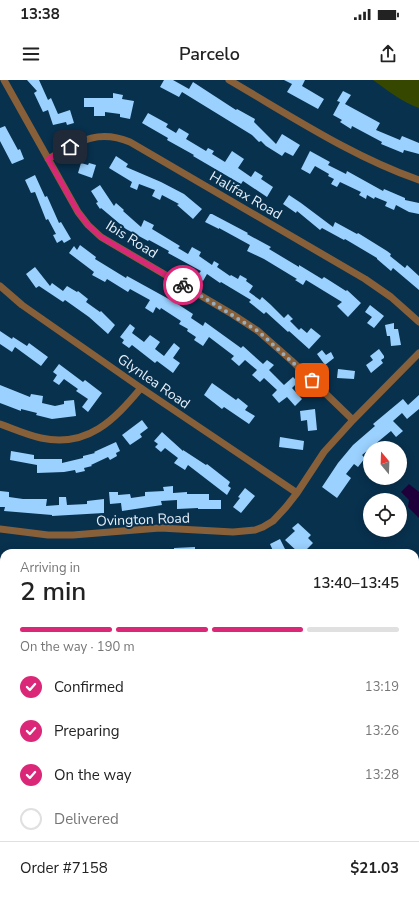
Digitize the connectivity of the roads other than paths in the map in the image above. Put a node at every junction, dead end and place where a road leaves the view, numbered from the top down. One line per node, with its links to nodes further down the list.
1 (4, 80): 3 (street, Ibis Road)
2 (229, 80): 4 (street)
3 (48, 159): 6 (street, Halifax Road); 9 (street, Ibis Road)
4 (419, 180)
5 (0, 286): 8 (street, Glynlea Road)
6 (419, 322)
7 (419, 353): 9 (street, Ovington Road)
8 (141, 388): 10 (street); 11 (street, Glynlea Road)
9 (353, 420): 11 (street, Ovington Road)
10 (0, 424)
11 (297, 493): 12 (street, Ovington Road)
12 (0, 529)

